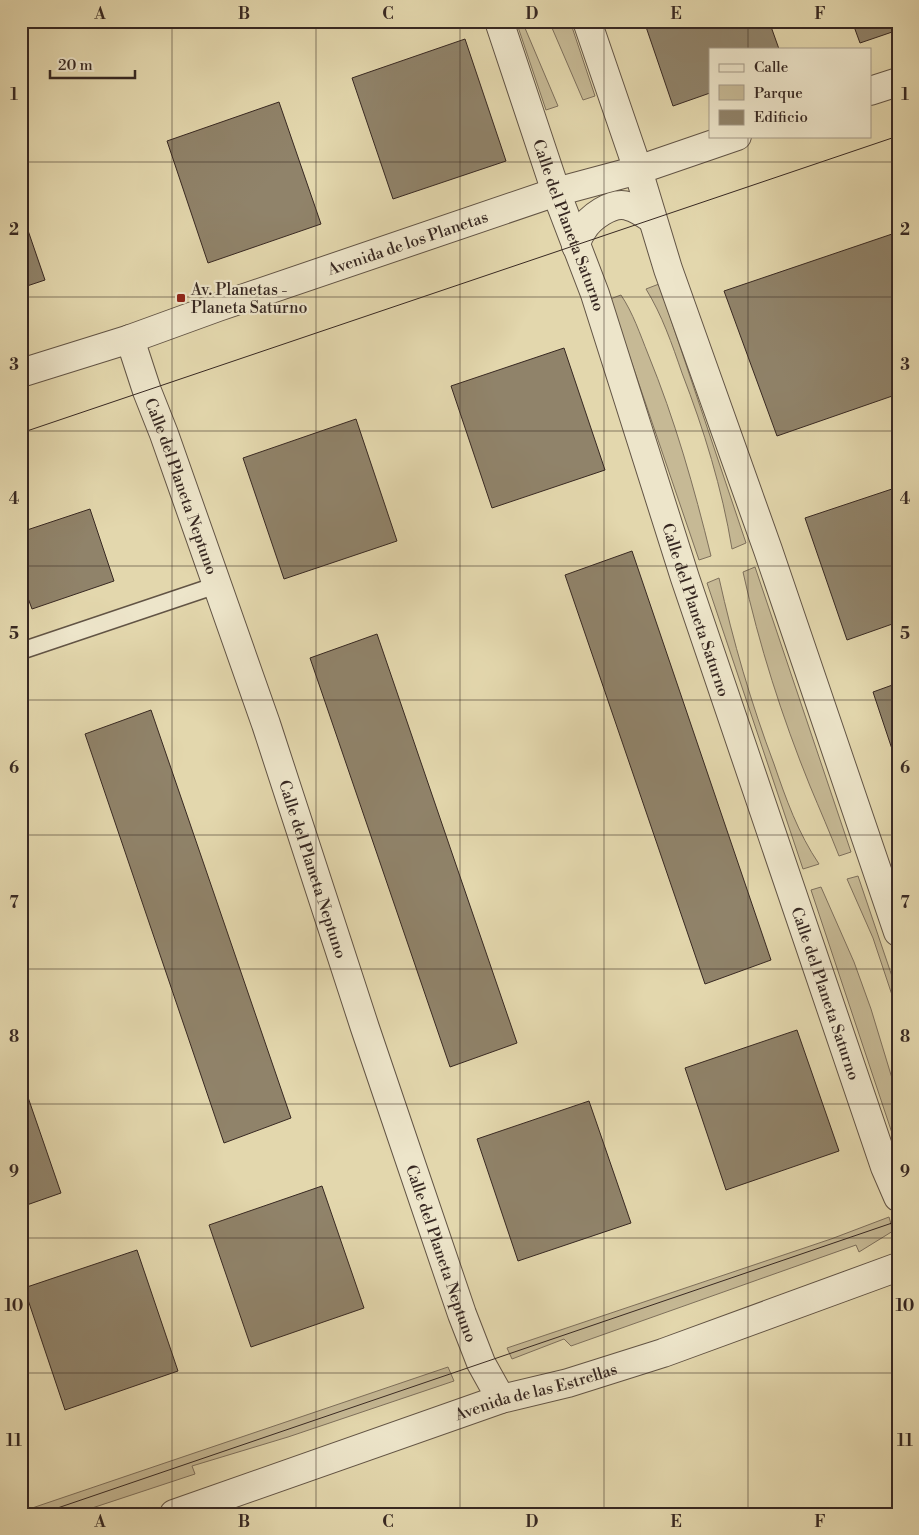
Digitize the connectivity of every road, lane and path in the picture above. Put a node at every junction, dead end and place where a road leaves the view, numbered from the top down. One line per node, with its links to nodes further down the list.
1 (499, 21): 7 (street, Calle del Planeta Saturno)
2 (587, 21): 6 (street)
3 (898, 82): 4 (street)
4 (872, 90)
5 (731, 138): 6 (street, Avenida de los Planetas)
6 (638, 170): 7 (street, Avenida de los Planetas); 8 (street)
7 (556, 192): 9 (street, Calle del Planeta Saturno); 10 (street, Avenida de los Planetas)
8 (652, 220): 9 (street); 14 (street)
9 (576, 246): 15 (street, Calle del Planeta Saturno)
10 (130, 339): 11 (street, Avenida de los Planetas); 12 (street, Calle del Planeta Neptuno)
11 (21, 373)
12 (217, 584): 13 (lane); 17 (street, Calle del Planeta Neptuno)
13 (21, 651)
14 (898, 932)
15 (898, 1196)
16 (898, 1267): 17 (street, Avenida de las Estrellas)
17 (500, 1399): 18 (street, Avenida de las Estrellas)
18 (174, 1514)

